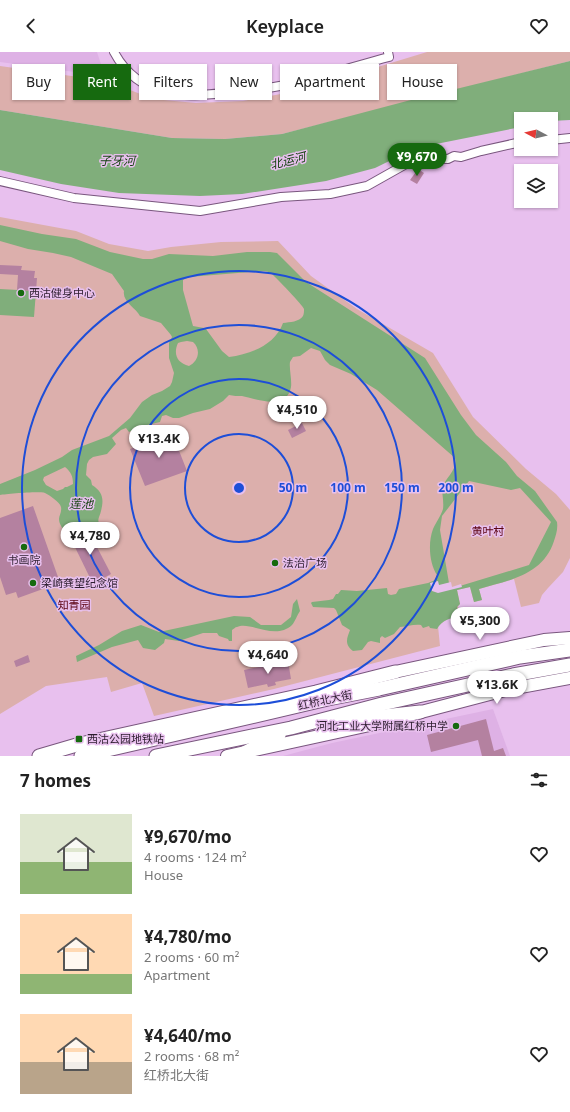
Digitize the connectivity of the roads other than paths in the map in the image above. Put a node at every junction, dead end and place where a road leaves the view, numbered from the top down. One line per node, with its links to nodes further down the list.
1 (114, 52): 2 (street)
2 (388, 52)
3 (570, 138): 4 (street)
4 (558, 139)
5 (514, 144): 6 (street)
6 (0, 181)
7 (570, 638): 10 (main road)
8 (570, 650): 12 (main road, 红桥北大街)
9 (570, 666): 14 (main road, 红桥北大街)
10 (395, 672): 12 (main road); 17 (main road)
11 (570, 678): 13 (main road)
12 (328, 699): 18 (main road, 红桥北大街)
13 (420, 712): 14 (main road); 16 (main road)
14 (318, 722): 15 (main road, 红桥北大街)
15 (291, 728): 16 (main road); 19 (main road, 红桥北大街)
16 (244, 753): 20 (main road)
17 (39, 756)
18 (81, 756)
19 (156, 756)
20 (227, 756)

